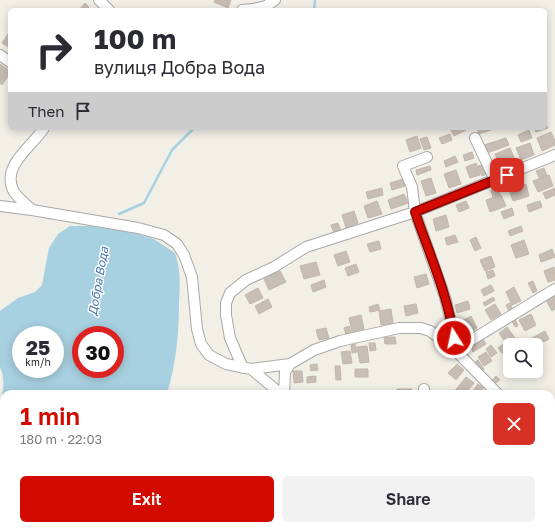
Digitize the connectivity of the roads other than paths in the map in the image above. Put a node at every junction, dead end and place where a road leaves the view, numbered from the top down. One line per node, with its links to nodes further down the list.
1 (99, 0): 3 (street)
2 (275, 0): 4 (street)
3 (107, 8)
4 (257, 8)
5 (0, 54): 6 (street)
6 (8, 60)
7 (42, 130): 13 (street)
8 (475, 138): 11 (street)
9 (555, 155): 11 (street)
10 (427, 157): 14 (street)
11 (495, 180): 14 (street)
12 (0, 206): 13 (street)
13 (32, 210): 18 (street)
14 (415, 212): 16 (street); 18 (street)
15 (555, 289): 16 (street)
16 (455, 350): 17 (street); 21 (street)
17 (290, 364): 18 (street); 20 (street)
18 (247, 369): 19 (street)
19 (277, 390)
20 (283, 390)
21 (494, 390)

